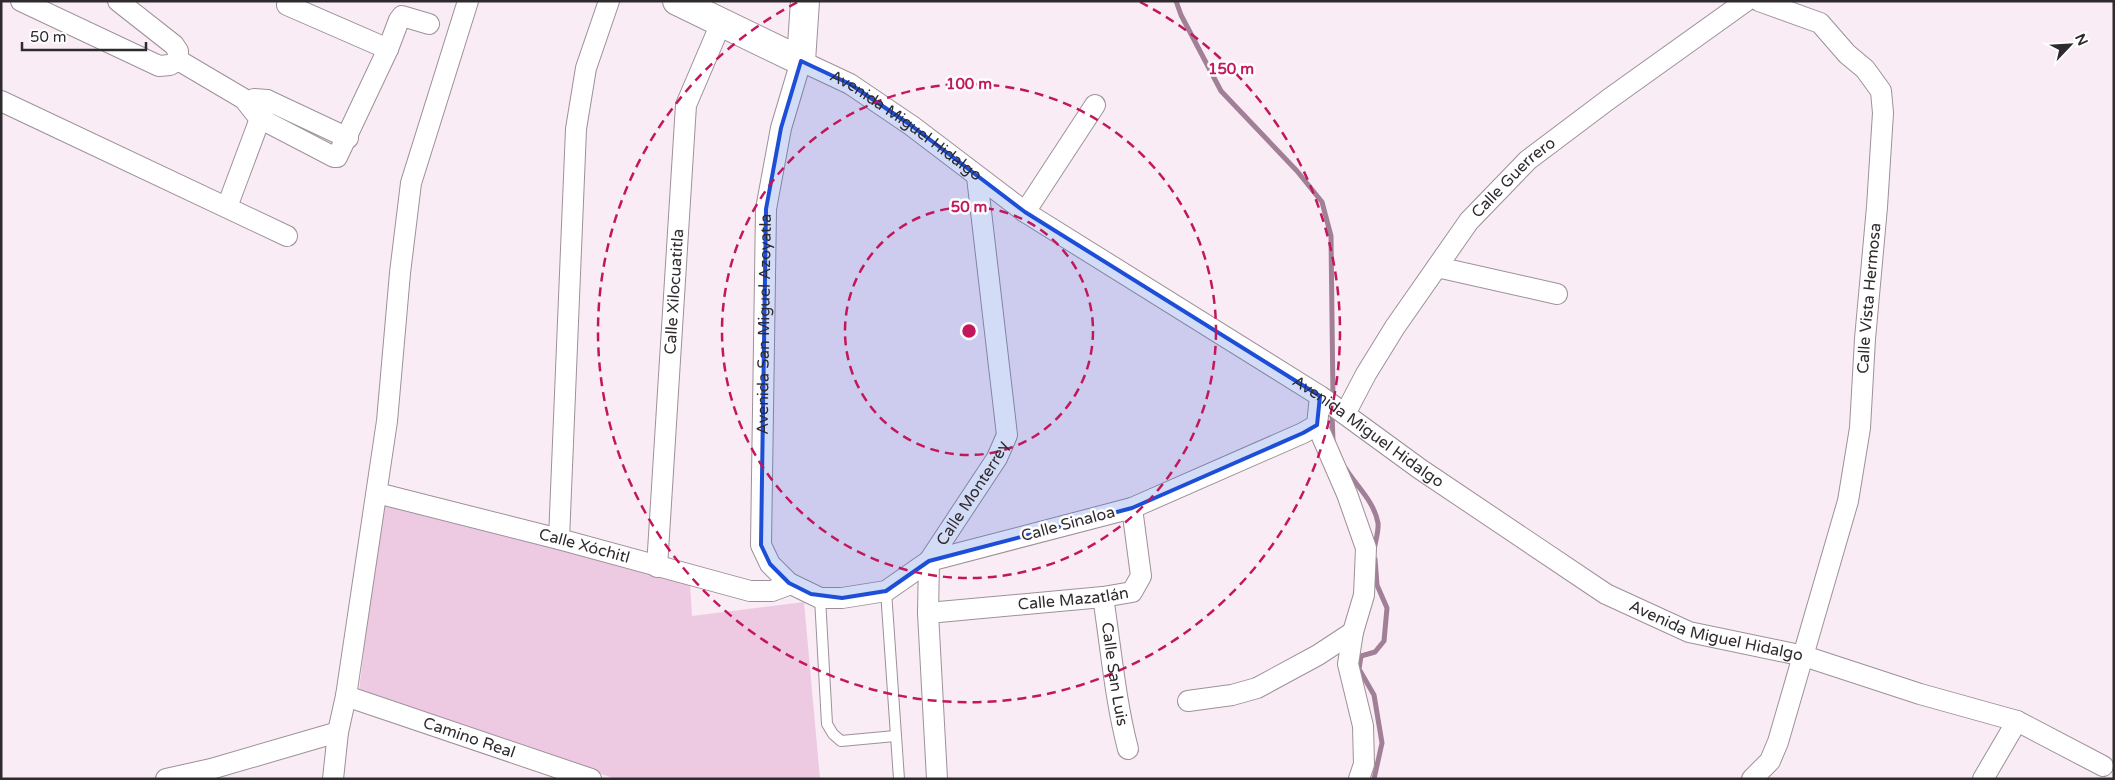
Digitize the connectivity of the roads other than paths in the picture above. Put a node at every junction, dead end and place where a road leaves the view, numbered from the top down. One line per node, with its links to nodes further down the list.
1 (22, 1): 13 (street)
2 (118, 1): 13 (street)
3 (468, 1): 30 (street)
4 (609, 1): 32 (street)
5 (677, 1): 10 (street, Avenida Miguel Hidalgo)
6 (805, 1): 14 (street)
7 (1746, 1): 25 (street, Calle Guerrero)
8 (1759, 1): 41 (street, Calle Vista Hermosa)
9 (287, 5): 12 (street)
10 (721, 23): 14 (street, Avenida Miguel Hidalgo); 34 (street, Calle Xilocuatitla)
11 (429, 24): 12 (street)
12 (388, 49): 20 (street)
13 (178, 60): 15 (street)
14 (801, 61): 21 (street, Avenida Miguel Hidalgo); 35 (street, Avenida San Miguel Azoyatla)
15 (244, 98): 16 (street); 19 (street)
16 (267, 100): 19 (street); 20 (street)
17 (1, 101): 22 (street)
18 (1095, 105): 23 (street)
19 (259, 118): 20 (street); 22 (street)
20 (348, 138)
21 (977, 177): 23 (street, Avenida Miguel Hidalgo); 33 (street, Calle Monterrey)
22 (227, 208): 24 (street)
23 (1026, 212): 27 (street, Avenida Miguel Hidalgo)
24 (286, 236)
25 (1437, 267): 26 (street); 28 (street, Calle Guerrero)
26 (1557, 294)
27 (1320, 396): 28 (street, Avenida Miguel Hidalgo); 29 (street)
28 (1345, 414): 41 (street, Avenida Miguel Hidalgo)
29 (1316, 425): 31 (street, Calle Sinaloa); 40 (street)
30 (377, 494): 32 (street, Calle Xóchitl); 42 (street)
31 (1132, 508): 33 (street, Calle Sinaloa); 37 (street, Calle Mazatlán)
32 (560, 540): 34 (street, Calle Xóchitl)
33 (929, 561): 36 (street, Calle Sinaloa); 39 (street, Calle Monterrey)
34 (657, 567): 35 (street, Calle Xóchitl)
35 (790, 583): 38 (street, Calle Sinaloa)
36 (886, 591): 38 (street, Calle Sinaloa); 46 (lane)
37 (1103, 597): 39 (street, Calle Mazatlán); 47 (street, Calle San Luis)
38 (820, 598): 46 (lane)
39 (928, 613): 53 (street, Calle Monterrey)
40 (1353, 632): 43 (street); 54 (street)
41 (1804, 656): 44 (street, Avenida Miguel Hidalgo); 55 (street, Calle Vista Hermosa)
42 (346, 696): 45 (street); 51 (street, Camino Real)
43 (1188, 701)
44 (2017, 721): 48 (street, Avenida Miguel Hidalgo); 56 (street)
45 (338, 732): 49 (street); 50 (street)
46 (895, 736): 52 (lane)
47 (1128, 749)
48 (2104, 766)
49 (166, 779)
50 (333, 779)
51 (592, 779)
52 (899, 779)
53 (937, 779)
54 (1359, 779)
55 (1752, 779)
56 (1983, 779)

